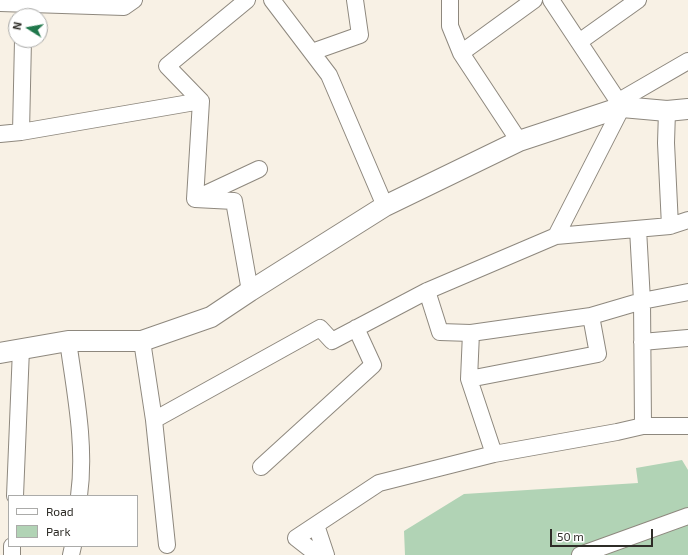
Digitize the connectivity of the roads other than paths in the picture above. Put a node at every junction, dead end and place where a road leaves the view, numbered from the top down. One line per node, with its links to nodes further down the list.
1 (134, 0): 10 (street)
2 (247, 0): 16 (street)
3 (272, 0): 13 (street)
4 (355, 0): 13 (street)
5 (450, 0): 14 (street)
6 (534, 0): 14 (street)
7 (551, 0): 11 (street)
8 (638, 0): 11 (street)
9 (0, 4): 10 (street)
10 (23, 6)
11 (579, 42): 17 (street)
12 (23, 48): 20 (street)
13 (312, 52): 25 (street)
14 (461, 53): 22 (street)
15 (688, 61): 17 (street)
16 (201, 101): 20 (street); 24 (street)
17 (620, 104): 19 (street); 22 (street); 29 (street)
18 (688, 109): 19 (street)
19 (667, 111): 27 (street)
20 (21, 132): 21 (street)
21 (0, 134)
22 (519, 140): 25 (street)
23 (259, 169): 24 (street)
24 (195, 199): 30 (street)
25 (385, 206): 30 (street)
26 (688, 220): 27 (street)
27 (670, 226): 28 (street)
28 (638, 229): 29 (street); 33 (street)
29 (556, 236): 31 (street)
30 (250, 291): 39 (street)
31 (427, 291): 35 (street); 36 (street)
32 (688, 292): 33 (street)
33 (642, 301): 34 (street); 40 (street)
34 (591, 316): 36 (street); 43 (street)
35 (356, 328): 44 (street); 48 (street)
36 (471, 333): 43 (street)
37 (688, 338): 40 (street)
38 (68, 341): 39 (street); 41 (street); 50 (street)
39 (142, 341): 44 (street)
40 (642, 342): 45 (street)
41 (21, 349): 42 (street); 49 (street)
42 (0, 352)
43 (469, 379): 47 (street)
44 (154, 420): 53 (street)
45 (643, 426): 46 (street); 47 (street)
46 (688, 426)
47 (494, 454): 52 (street)
48 (261, 467)
49 (15, 495)
50 (79, 495)
51 (688, 516): 56 (street)
52 (316, 525): 54 (street); 55 (street)
53 (167, 545)
54 (318, 555)
55 (326, 555)
56 (580, 555)

